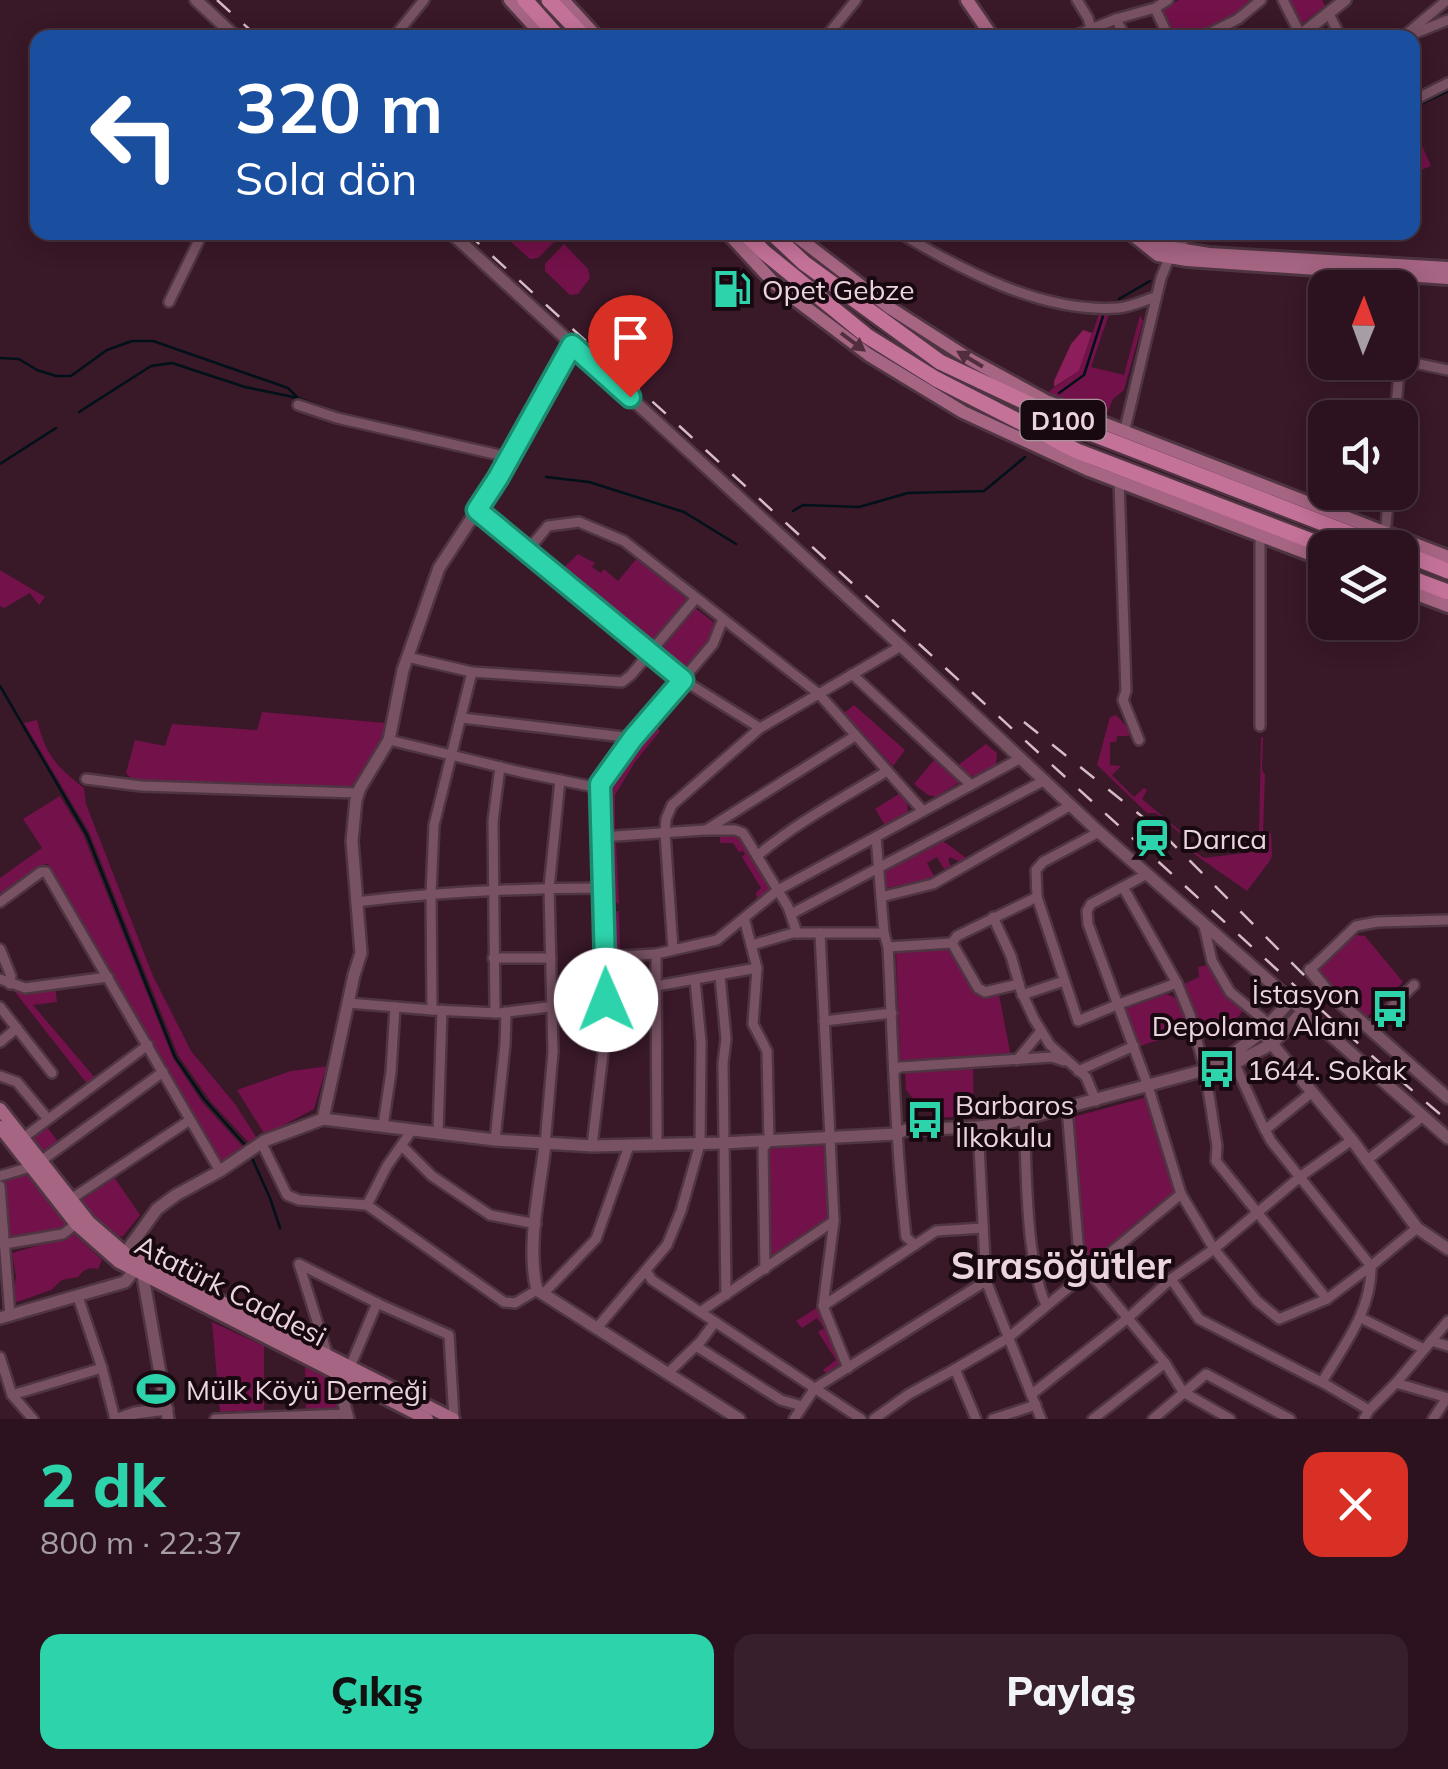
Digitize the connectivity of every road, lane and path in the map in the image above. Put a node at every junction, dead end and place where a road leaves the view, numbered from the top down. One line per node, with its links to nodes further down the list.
1 (196, 0): 22 (street)
2 (424, 0): 23 (street)
3 (510, 0): 24 (main road)
4 (524, 0): 25 (highway)
5 (550, 0): 26 (highway)
6 (563, 0): 27 (main road)
7 (856, 0): 28 (street)
8 (967, 0): 29 (main road)
9 (977, 0): 30 (main road)
10 (1077, 0): 31 (street)
11 (1125, 0): 18 (street)
12 (1168, 0): 17 (street)
13 (1261, 0): 35 (street)
14 (1282, 0): 36 (street)
15 (1344, 0): 19 (street)
16 (1448, 0): 39 (street)
17 (1155, 8): 18 (street); 34 (street)
18 (1132, 14): 20 (street)
19 (1329, 14): 37 (street); 38 (street)
20 (1116, 19): 32 (street); 33 (street)
21 (1448, 20): 40 (street)
22 (229, 30)
23 (400, 30)
24 (538, 30)
25 (552, 30)
26 (578, 30)
27 (591, 30)
28 (831, 30)
29 (988, 30)
30 (997, 30)
31 (1091, 30)
32 (1097, 30)
33 (1122, 30)
34 (1165, 30)
35 (1224, 30)
36 (1297, 30)
37 (1308, 30)
38 (1337, 30)
39 (1412, 30)
40 (1420, 31)
41 (1448, 82): 42 (street)
42 (1420, 97)
43 (199, 240): 59 (street)
44 (459, 240): 60 (street)
45 (734, 240): 66 (main road, one-way to 66)
46 (752, 240): 71 (highway, D100)
47 (780, 240): 68 (highway, D100)
48 (801, 240): 64 (main road, one-way to 48)
49 (913, 240): 58 (street)
50 (1139, 240): 53 (main road)
51 (1153, 240): 53 (main road)
52 (1186, 240): 53 (street)
53 (1172, 253): 54 (main road); 55 (main road); 58 (street)
54 (1448, 268)
55 (1316, 270)
56 (1418, 276): 57 (main road)
57 (1448, 278)
58 (1155, 296): 64 (street)
59 (169, 302)
60 (572, 345): 65 (street); 84 (street)
61 (1418, 364): 62 (street)
62 (1448, 370)
63 (298, 404): 65 (street)
64 (1124, 433): 69 (main road)
65 (508, 458): 67 (street)
66 (1119, 481): 70 (main road); 97 (street)
67 (477, 510): 73 (street); 86 (street)
68 (1357, 530)
69 (1361, 530)
70 (1260, 534): 74 (main road); 92 (street)
71 (1308, 540)
72 (1418, 549): 75 (main road)
73 (528, 550): 81 (street); 85 (street)
74 (1308, 553)
75 (1448, 557)
76 (1418, 559): 77 (highway)
77 (1448, 571)
78 (1418, 581): 79 (highway)
79 (1448, 592)
80 (1418, 595): 82 (main road)
81 (696, 598): 83 (street); 85 (street)
82 (1448, 606)
83 (723, 619): 89 (street); 90 (street)
84 (901, 646): 88 (street); 99 (street)
85 (650, 652): 87 (street); 89 (street)
86 (407, 657): 87 (street); 96 (street)
87 (472, 672): 91 (street)
88 (852, 674): 90 (street); 106 (street)
89 (683, 680): 93 (street); 95 (street)
90 (818, 694): 93 (street); 94 (street)
91 (462, 718): 95 (street); 98 (street)
92 (1260, 726)
93 (760, 728): 112 (street)
94 (856, 736): 101 (street); 110 (street)
95 (633, 738): 105 (street)
96 (389, 740): 98 (street); 107 (street)
97 (1139, 740)
98 (453, 756): 100 (street); 123 (street)
99 (1021, 758): 104 (street); 106 (street)
100 (500, 768): 103 (street); 121 (street)
101 (888, 772): 109 (street); 115 (street)
102 (86, 779): 107 (street)
103 (560, 780): 105 (street); 119 (street)
104 (1045, 780): 108 (street); 116 (street)
105 (600, 784): 113 (street)
106 (972, 785): 109 (street)
107 (358, 793): 127 (street)
108 (1072, 806): 111 (street); 124 (street)
109 (923, 811): 114 (street)
110 (705, 830): 112 (street); 115 (street)
111 (1100, 832): 117 (street); 125 (street)
112 (666, 833): 113 (street); 140 (street)
113 (601, 836): 120 (street)
114 (876, 837): 116 (street); 122 (street)
115 (757, 856): 122 (street)
116 (878, 867): 124 (street); 128 (street)
117 (1147, 874): 118 (street); 132 (street)
118 (1123, 887): 152 (street); 161 (street)
119 (549, 888): 120 (street); 121 (street); 144 (street)
120 (602, 888): 142 (street)
121 (492, 889): 123 (street); 143 (street)
122 (778, 890): 128 (street); 130 (street)
123 (431, 893): 127 (street); 165 (street)
124 (881, 897): 135 (street)
125 (1037, 897): 129 (street); 150 (street)
126 (0, 902): 148 (street)
127 (356, 902): 160 (street)
128 (791, 914): 133 (street)
129 (993, 917): 136 (street); 155 (street)
130 (744, 918): 137 (street); 140 (street)
131 (1448, 920): 146 (street)
132 (1204, 926): 159 (street); 171 (street)
133 (797, 932): 134 (street); 137 (street)
134 (820, 932): 135 (street); 169 (street)
135 (884, 932): 138 (street)
136 (952, 943): 138 (street); 155 (street)
137 (752, 944): 145 (street)
138 (888, 947): 168 (street)
139 (0, 949): 151 (street)
140 (673, 950): 141 (street)
141 (656, 954): 142 (street); 154 (street)
142 (605, 957): 157 (street)
143 (493, 958): 144 (street); 166 (street)
144 (551, 958): 164 (street)
145 (757, 968): 147 (street); 209 (street)
146 (1310, 970): 172 (street)
147 (720, 976): 149 (street); 212 (street)
148 (108, 977): 151 (street); 176 (street)
149 (696, 980): 154 (street); 211 (street)
150 (1064, 981): 155 (street); 161 (street)
151 (5, 982): 156 (street)
152 (1176, 984): 161 (street); 181 (street)
153 (1414, 985): 172 (street)
154 (656, 986): 158 (street)
155 (1021, 989): 173 (street)
156 (0, 991)
157 (606, 998): 158 (street); 164 (street); 215 (street)
158 (656, 999): 217 (street)
159 (1290, 1001): 167 (street); 171 (street)
160 (348, 1003): 163 (street); 195 (street)
161 (1118, 1004): 177 (street)
162 (0, 1007): 170 (street)
163 (395, 1007): 165 (street); 198 (street)
164 (552, 1008): 166 (street); 213 (street)
165 (437, 1010): 166 (street); 202 (street)
166 (500, 1012): 207 (street)
167 (1302, 1012): 175 (street); 193 (street)
168 (892, 1013): 169 (street); 182 (street)
169 (824, 1021): 206 (street)
170 (17, 1028): 174 (street); 185 (street)
171 (1266, 1028): 175 (street); 178 (street)
172 (1370, 1028): 189 (street)
173 (1041, 1031): 179 (street); 180 (street)
174 (0, 1042)
175 (1272, 1044): 178 (street); 188 (street)
176 (148, 1045): 184 (street); 194 (street)
177 (1134, 1046): 183 (street); 187 (street)
178 (1233, 1059): 181 (street); 201 (street)
179 (1017, 1060): 180 (street); 182 (street)
180 (1069, 1063): 183 (street)
181 (1206, 1070): 187 (street); 227 (street)
182 (894, 1071): 203 (street)
183 (1078, 1071): 190 (street)
184 (163, 1072): 197 (street); 219 (street)
185 (52, 1073)
186 (0, 1076): 194 (street)
187 (1148, 1086): 190 (street); 224 (street)
188 (1312, 1093): 201 (street); 208 (street)
189 (1448, 1098)
190 (1096, 1101): 191 (street)
191 (1067, 1108): 196 (street); 240 (street)
192 (0, 1110): 204 (main road, Atatürk Caddesi)
193 (1422, 1117): 205 (street); 218 (street)
194 (48, 1119): 204 (street)
195 (323, 1119): 198 (street); 210 (street)
196 (1024, 1119): 199 (street); 250 (street)
197 (190, 1120): 220 (street); 225 (street)
198 (382, 1126): 200 (street)
199 (978, 1127): 203 (street); 231 (street)
200 (412, 1130): 202 (street); 214 (street)
201 (1265, 1130): 222 (street)
202 (438, 1132): 207 (street)
203 (896, 1134): 206 (street); 234 (street)
204 (8, 1136): 219 (main road, Atatürk Caddesi)
205 (1448, 1138)
206 (829, 1139): 209 (street); 228 (street)
207 (496, 1140): 213 (street)
208 (1352, 1140): 218 (street); 222 (street)
209 (769, 1141): 212 (street); 239 (street)
210 (264, 1142): 220 (street); 226 (street)
211 (700, 1144): 212 (street); 217 (street); 241 (street)
212 (724, 1144): 246 (street)
213 (545, 1145): 215 (street); 230 (street)
214 (402, 1146): 226 (street); 230 (street)
215 (592, 1146): 216 (street)
216 (629, 1146): 217 (street); 245 (street)
217 (657, 1146)
218 (1366, 1161): 232 (street)
219 (36, 1164): 221 (street); 225 (main road); 229 (main road, Atatürk Caddesi)
220 (220, 1170): 237 (street)
221 (0, 1176)
222 (1300, 1176): 227 (street); 238 (street)
223 (0, 1186): 233 (street)
224 (1181, 1194): 235 (street); 240 (street)
225 (71, 1198): 237 (main road)
226 (367, 1205): 245 (street)
227 (1256, 1212): 235 (street); 248 (street)
228 (834, 1221): 239 (street); 251 (street)
229 (76, 1224): 233 (street); 237 (main road, Atatürk Caddesi)
230 (536, 1224): 245 (street)
231 (983, 1228): 234 (street); 244 (street)
232 (1417, 1228): 236 (street); 238 (street)
233 (4, 1244): 253 (street)
234 (915, 1245): 251 (street)
235 (1214, 1249): 243 (street); 248 (street)
236 (1448, 1249)
237 (122, 1258): 242 (main road, Atatürk Caddesi); 263 (main road)
238 (1371, 1266): 248 (street); 255 (street)
239 (764, 1269): 246 (street)
240 (1088, 1270): 250 (street); 254 (street)
241 (646, 1272): 252 (street); 258 (street)
242 (139, 1273): 247 (street); 271 (main road, Atatürk Caddesi); 283 (street)
243 (1171, 1278): 254 (street); 273 (street)
244 (986, 1281): 259 (street); 268 (street)
245 (540, 1292): 258 (street)
246 (726, 1295): 252 (street)
247 (78, 1297): 253 (street); 267 (street)
248 (1327, 1299)
249 (377, 1304): 263 (street); 266 (street); 290 (street)
250 (1046, 1305): 259 (street)
251 (823, 1306): 268 (street)
252 (700, 1312): 257 (street)
253 (5, 1317)
254 (1128, 1318): 265 (street); 278 (street)
255 (1361, 1318): 260 (street); 273 (street)
256 (1448, 1321): 260 (street)
257 (715, 1322): 261 (street); 275 (street)
258 (596, 1329): 270 (street)
259 (1008, 1338): 269 (street); 278 (street)
260 (1427, 1345): 262 (street); 274 (street)
261 (696, 1346): 270 (street); 282 (street)
262 (1448, 1346)
263 (328, 1356): 266 (main road)
264 (0, 1357): 272 (street)
265 (1165, 1363): 277 (street); 298 (street)
266 (350, 1367): 290 (main road)
267 (102, 1368): 279 (street); 287 (street)
268 (848, 1368): 275 (street)
269 (956, 1369): 294 (street); 295 (street)
270 (668, 1372): 291 (street)
271 (336, 1373): 285 (street); 289 (main road, Atatürk Caddesi)
272 (8, 1382): 276 (street); 279 (street)
273 (1322, 1382): 284 (street)
274 (1396, 1382): 280 (street); 284 (street)
275 (815, 1388): 282 (street); 293 (street)
276 (0, 1392)
277 (1184, 1392): 299 (street); 300 (street); 301 (street)
278 (1032, 1394): 281 (street)
279 (12, 1395): 286 (street)
280 (1448, 1398): 302 (street)
281 (1036, 1405): 296 (street); 297 (street)
282 (802, 1406): 292 (street)
283 (167, 1414): 287 (street)
284 (1366, 1415)
285 (347, 1417): 288 (street)
286 (34, 1419)
287 (117, 1419)
288 (215, 1419)
289 (427, 1419)
290 (453, 1419)
291 (740, 1419)
292 (794, 1419)
293 (861, 1419)
294 (874, 1419)
295 (976, 1419)
296 (992, 1419)
297 (1041, 1419)
298 (1093, 1419)
299 (1154, 1419)
300 (1230, 1419)
301 (1290, 1419)
302 (1433, 1419)

